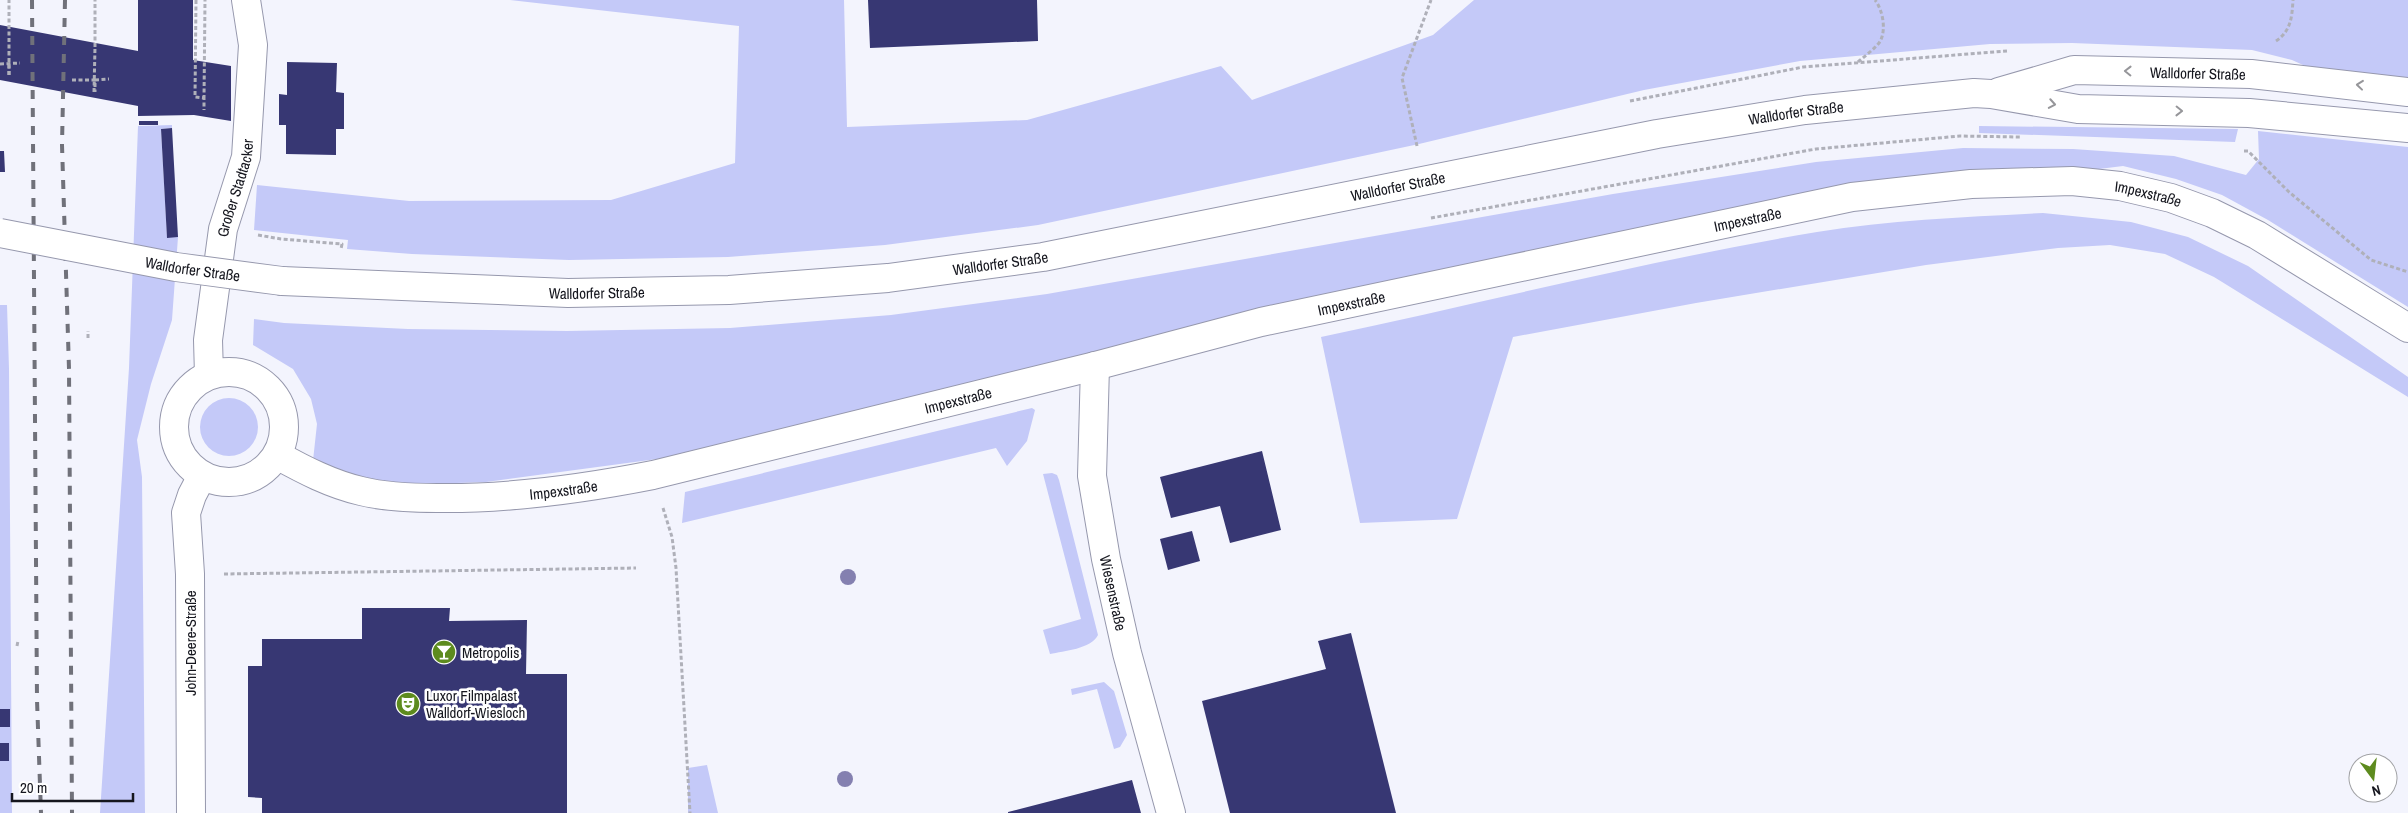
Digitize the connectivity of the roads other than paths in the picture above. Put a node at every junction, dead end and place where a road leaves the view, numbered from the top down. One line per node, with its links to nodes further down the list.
1 (246, 0): 8 (street, Großer Stadtacker)
2 (2408, 92): 3 (street, Walldorfer Straße, one-way to 3)
3 (1991, 94): 4 (street, Walldorfer Straße, one-way to 4); 5 (street, Walldorfer Straße, bridge)
4 (2408, 128)
5 (0, 233)
6 (2408, 328): 7 (street, Impexstraße)
7 (1094, 366): 9 (street, Impexstraße); 12 (street, Wiesenstraße)
8 (209, 375): 9 (street); 10 (street)
9 (277, 455): 10 (street)
10 (202, 476): 11 (street, John-Deere-Straße)
11 (191, 813)
12 (1171, 813)

